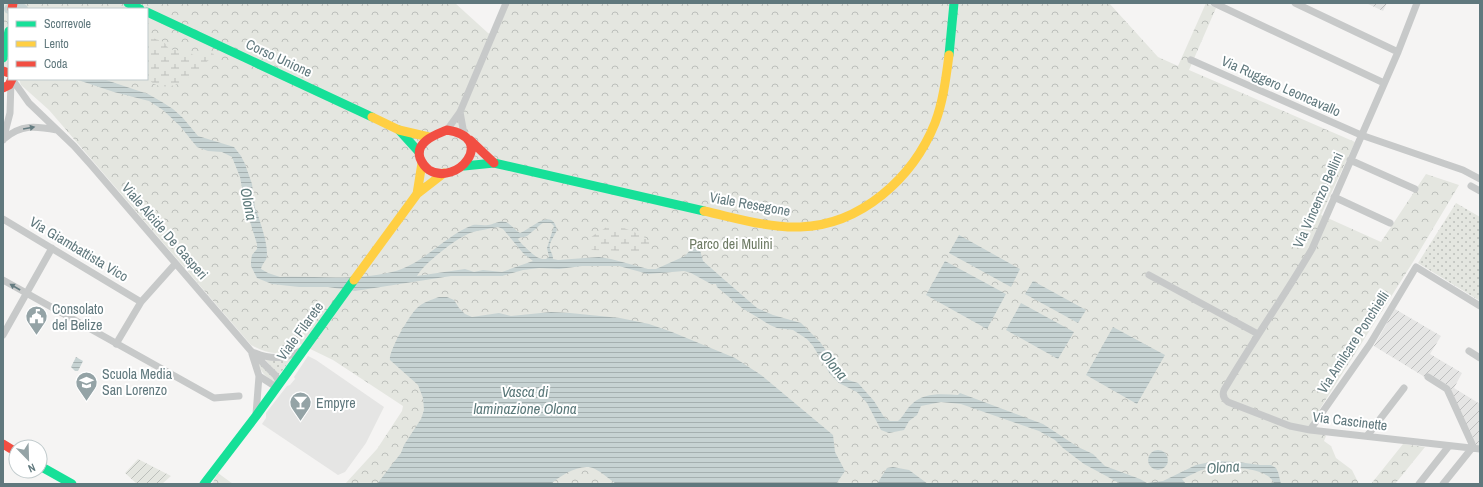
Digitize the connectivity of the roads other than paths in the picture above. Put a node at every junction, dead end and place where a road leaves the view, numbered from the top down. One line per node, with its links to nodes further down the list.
1 (128, 3): 7 (street)
2 (506, 3): 20 (street)
3 (954, 3): 31 (street, Viale Resegone)
4 (1214, 3): 16 (street)
5 (1295, 3): 10 (street)
6 (1417, 3): 10 (street, Via Vincenzo Bellini)
7 (138, 8)
8 (148, 12): 22 (street, Corso Unione)
9 (8, 36): 11 (street)
10 (1398, 52): 16 (street, Via Vincenzo Bellini)
11 (3, 58)
12 (1191, 60): 24 (street, Via Ruggero Leoncavallo)
13 (10, 80): 17 (street)
14 (11, 80): 18 (street)
15 (12, 80): 19 (street)
16 (1384, 83): 24 (street, Via Vincenzo Bellini)
17 (3, 88): 18 (street)
18 (11, 93): 19 (street); 27 (street)
19 (29, 103): 21 (street, Viale Alcide De Gasperi)
20 (460, 112): 23 (street); 25 (street)
21 (57, 130): 27 (street, one-way to 21); 43 (street, Viale Alcide De Gasperi)
22 (399, 130): 26 (street, Corso Unione); 28 (street, Corso Unione)
23 (447, 130): 25 (street); 26 (street)
24 (1361, 135): 29 (street, Via Vincenzo Bellini); 34 (street, Via Ruggero Leoncavallo)
25 (467, 137): 31 (street); 32 (street)
26 (430, 138): 28 (street)
27 (3, 140)
28 (419, 152): 30 (street)
29 (1350, 160): 36 (street); 39 (street, Via Vincenzo Bellini)
30 (422, 163): 33 (street); 38 (street, Viale Filarete)
31 (494, 163): 32 (street, Viale Resegone)
32 (464, 166): 33 (street)
33 (444, 173): 38 (street, Viale Filarete)
34 (1480, 179)
35 (1471, 186): 37 (street)
36 (1415, 189)
37 (1480, 191)
38 (417, 194): 52 (street, Viale Filarete)
39 (1334, 197): 41 (street); 49 (street, Via Vincenzo Bellini)
40 (3, 219): 42 (street, Via Giambattista Vico)
41 (1390, 222)
42 (52, 248): 46 (street); 47 (street, Via Giambattista Vico)
43 (175, 264): 47 (street); 54 (street, Viale Alcide De Gasperi)
44 (1149, 275): 49 (street)
45 (3, 280): 46 (street, one-way to 45)
46 (26, 293): 50 (street); 51 (street)
47 (141, 302): 51 (street)
48 (1480, 306): 63 (street, Via Amilcare Ponchielli)
49 (1258, 334): 61 (street, Via Vincenzo Bellini)
50 (3, 335)
51 (116, 344): 60 (street)
52 (305, 348): 54 (street); 58 (street, Viale Filarete)
53 (1469, 351): 55 (street)
54 (251, 352): 56 (street, Viale Alcide De Gasperi); 58 (street, Viale Alcide De Gasperi)
55 (1480, 358)
56 (259, 376): 58 (street); 62 (street, Viale Alcide De Gasperi)
57 (1428, 377): 66 (street)
58 (279, 385): 62 (street, Viale Filarete)
59 (1404, 388): 64 (street)
60 (239, 396)
61 (1224, 397): 63 (street, Via Cascinette)
62 (256, 416): 70 (street, Viale Filarete)
63 (1310, 430): 64 (street, Via Cascinette)
64 (1368, 436): 65 (street, Via Cascinette)
65 (1449, 446): 66 (street, Via Cascinette); 71 (street)
66 (1472, 448): 67 (street, Via Cascinette); 72 (street)
67 (1480, 449)
68 (48, 470): 69 (street)
69 (72, 484)
70 (204, 484)
71 (1419, 484)
72 (1443, 484)

